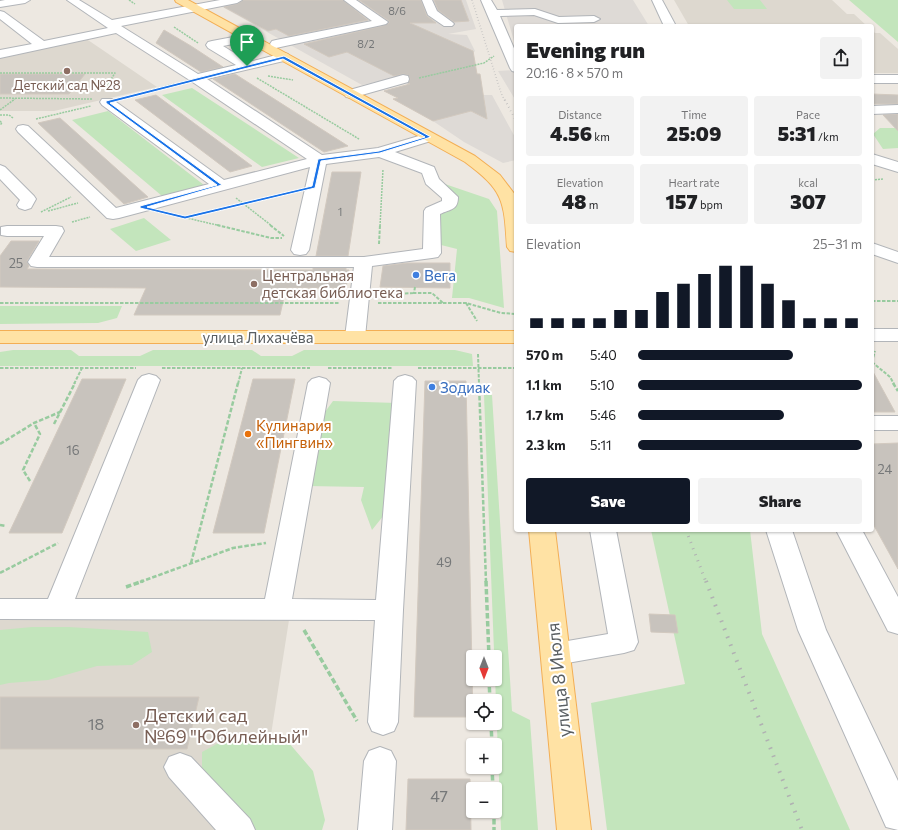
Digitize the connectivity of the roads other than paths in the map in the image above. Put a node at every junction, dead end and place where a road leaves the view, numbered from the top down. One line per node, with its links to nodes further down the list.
1 (25, 0): 9 (street)
2 (72, 0): 16 (street)
3 (180, 0): 10 (main road)
4 (237, 0): 10 (street)
5 (350, 0): 18 (street)
6 (427, 0): 14 (street)
7 (486, 0): 11 (street)
8 (657, 0): 15 (street)
9 (0, 4)
10 (195, 8): 16 (street); 17 (main road)
11 (492, 12): 13 (street); 22 (street)
12 (0, 14): 19 (street)
13 (594, 20)
14 (448, 24)
15 (669, 24)
16 (115, 27): 19 (street); 24 (street)
17 (249, 38): 21 (main road); 23 (street)
18 (276, 44)
19 (42, 45): 20 (street)
20 (0, 54)
21 (284, 57): 23 (street); 28 (main road)
22 (514, 63)
23 (247, 66): 24 (street)
24 (196, 78): 35 (street)
25 (403, 79): 28 (street)
26 (874, 79): 27 (street)
27 (898, 79)
28 (351, 94): 33 (main road)
29 (102, 98): 39 (street)
30 (898, 109): 31 (street)
31 (874, 110)
32 (21, 126): 39 (street)
33 (429, 137): 34 (street); 41 (main road)
34 (380, 152): 35 (street); 46 (street)
35 (319, 160): 39 (street); 44 (street)
36 (874, 160): 37 (street)
37 (898, 167)
38 (0, 170): 40 (street)
39 (220, 185)
40 (30, 210)
41 (514, 222)
42 (6, 231): 46 (street)
43 (874, 249): 45 (street)
44 (300, 250)
45 (898, 258)
46 (364, 262): 50 (street)
47 (874, 335): 48 (street)
48 (898, 335)
49 (0, 337): 50 (main road, улица Лихачёва)
50 (355, 337): 51 (main road, улица Лихачёва)
51 (514, 337)
52 (150, 372): 62 (street)
53 (405, 372): 64 (street)
54 (318, 373): 63 (street)
55 (874, 423): 56 (street)
56 (898, 423)
57 (542, 532): 66 (main road, улица 8 Июля)
58 (603, 532): 66 (street)
59 (780, 532): 70 (street)
60 (850, 532): 65 (street)
61 (0, 610): 62 (street)
62 (57, 610): 63 (street)
63 (285, 610): 64 (street)
64 (389, 610): 67 (street)
65 (898, 623)
66 (556, 654): 73 (main road, улица 8 Июля)
67 (372, 724)
68 (380, 761): 72 (street)
69 (180, 767): 71 (street)
70 (898, 816)
71 (238, 830)
72 (376, 830)
73 (574, 830)

